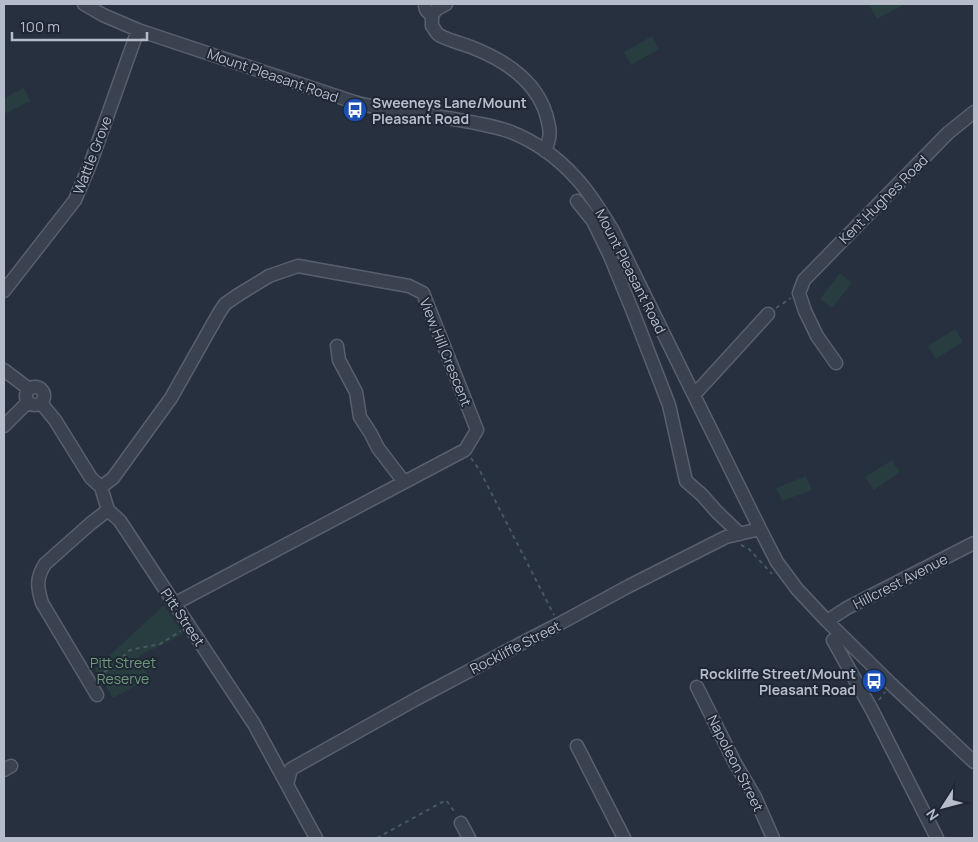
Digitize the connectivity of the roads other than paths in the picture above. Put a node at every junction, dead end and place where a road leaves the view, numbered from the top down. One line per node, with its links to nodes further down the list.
1 (84, 4): 4 (street, Mount Pleasant Road)
2 (446, 4): 3 (street)
3 (429, 9): 6 (street)
4 (138, 30): 6 (street, Mount Pleasant Road); 8 (street, Wattle Grove)
5 (974, 112): 11 (street, Kent Hughes Road)
6 (546, 151): 13 (street, Mount Pleasant Road)
7 (577, 201): 20 (street)
8 (4, 291)
9 (768, 314): 13 (street)
10 (337, 346): 16 (street)
11 (836, 363)
12 (4, 370): 14 (street)
13 (694, 395): 19 (street, Mount Pleasant Road)
14 (34, 402): 15 (street); 17 (street, Pitt Street)
15 (4, 426)
16 (404, 482): 17 (street, View Hill Crescent); 22 (street)
17 (101, 487): 18 (street, Pitt Street)
18 (108, 510): 22 (street, Pitt Street); 26 (street)
19 (760, 529): 20 (street, Rockliffe Street); 23 (street, Mount Pleasant Road)
20 (740, 534): 29 (street, Rockliffe Street)
21 (974, 543): 23 (street, Hillcrest Avenue)
22 (174, 604): 29 (street, Pitt Street)
23 (827, 621): 28 (street, Mount Pleasant Road)
24 (833, 640): 35 (street)
25 (697, 688): 34 (street, Napoleon Street)
26 (97, 695)
27 (577, 746): 33 (street)
28 (974, 762)
29 (287, 785): 31 (street, Pitt Street)
30 (461, 822): 32 (street)
31 (316, 838)
32 (469, 838)
33 (624, 838)
34 (773, 838)
35 (937, 838)

